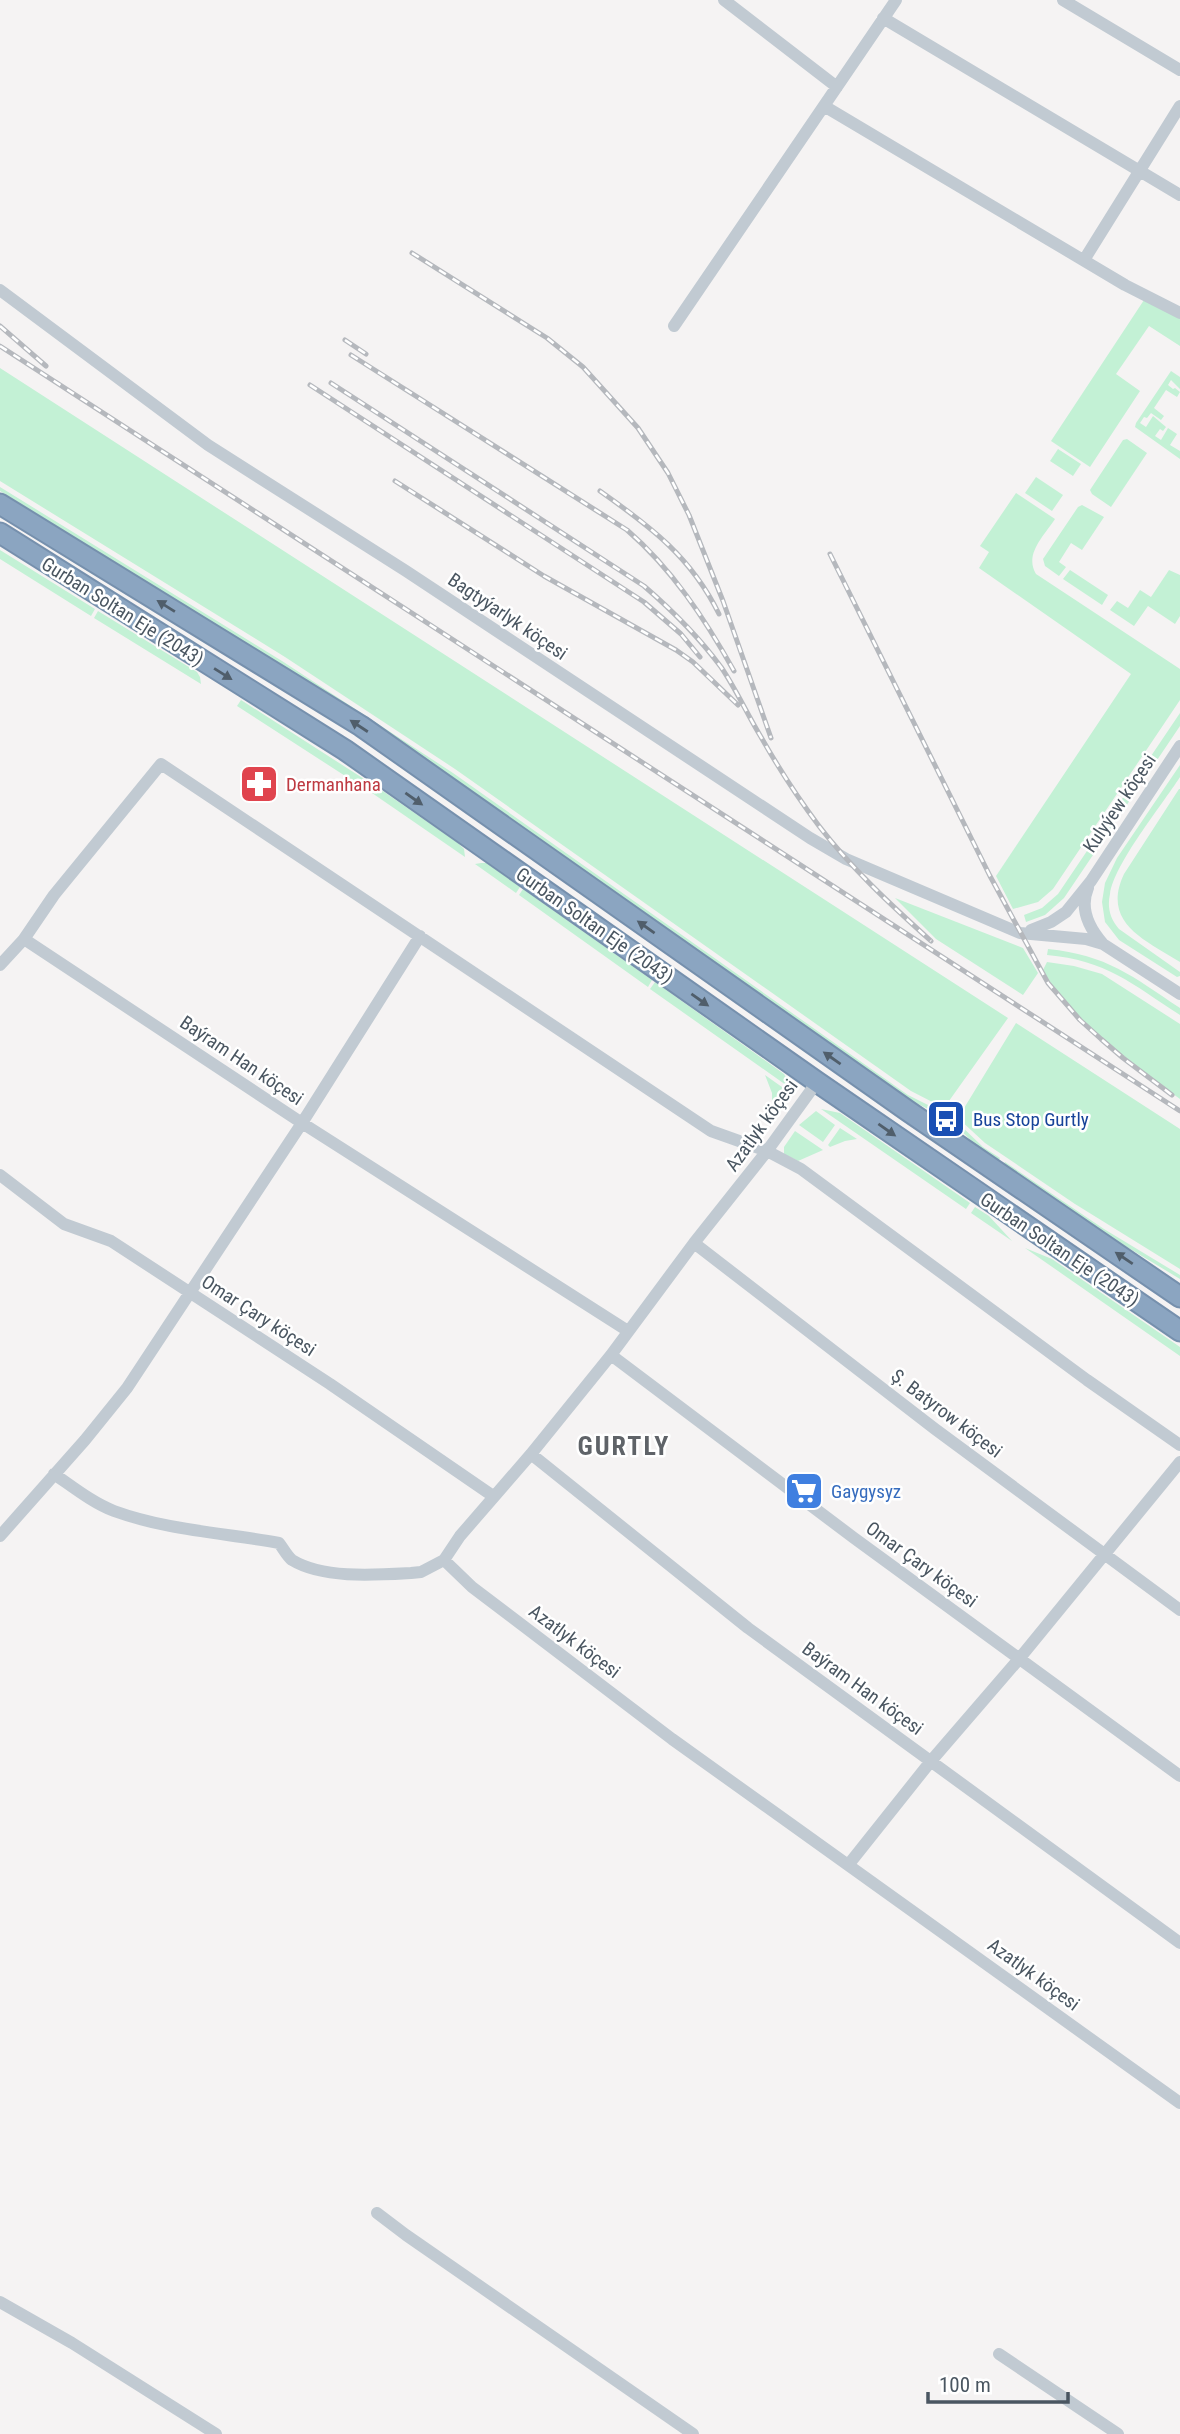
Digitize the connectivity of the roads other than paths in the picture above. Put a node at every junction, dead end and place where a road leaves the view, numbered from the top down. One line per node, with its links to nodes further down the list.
1 (724, 0): 6 (street)
2 (896, 0): 4 (street)
3 (1063, 0): 5 (street)
4 (883, 19): 6 (street); 9 (street)
5 (1180, 69)
6 (836, 88): 8 (street)
7 (1180, 106): 9 (street)
8 (824, 107): 11 (street); 14 (street)
9 (1140, 171): 10 (street); 11 (street)
10 (1180, 195)
11 (1084, 260): 13 (street)
12 (0, 290): 19 (street, Bagtyýarlyk köçesi)
13 (1180, 313)
14 (674, 326)
15 (0, 504): 31 (highway, Gurban Soltan Eje (2043), one-way to 15)
16 (0, 533): 25 (highway, Gurban Soltan Eje (2043), one-way to 25)
17 (1180, 746): 18 (street, Kulyýew köçesi)
18 (1091, 881): 19 (street, Kulyýew köçesi); 22 (street)
19 (1020, 933): 22 (street, Bagtyýarlyk köçesi)
20 (420, 936): 21 (street); 26 (street); 27 (street)
21 (24, 939): 23 (street); 26 (street, Baýram Han köçesi)
22 (1103, 944): 24 (street)
23 (0, 965)
24 (1180, 993)
25 (817, 1082): 27 (street, Azatlyk köçesi); 33 (highway, Gurban Soltan Eje (2043), one-way to 33)
26 (302, 1123): 30 (street); 32 (street, Baýram Han köçesi)
27 (768, 1151): 29 (street, Azatlyk köçesi); 35 (street)
28 (0, 1175): 30 (street, Omar Çary köçesi)
29 (694, 1243): 32 (street, Azatlyk köçesi); 41 (street, Ş. Batyrow köçesi)
30 (190, 1293): 38 (street); 39 (street, Omar Çary köçesi)
31 (1180, 1297)
32 (628, 1331): 34 (street, Azatlyk köçesi)
33 (1180, 1331)
34 (611, 1354): 36 (street, Azatlyk köçesi); 44 (street, Omar Çary köçesi)
35 (1180, 1445)
36 (531, 1454): 39 (street, Azatlyk köçesi); 45 (street, Baýram Han köçesi)
37 (1180, 1462): 41 (street)
38 (54, 1474): 40 (street); 42 (street)
39 (493, 1496): 42 (street, Azatlyk köçesi)
40 (0, 1536)
41 (1105, 1553): 43 (street, Ş. Batyrow köçesi); 44 (street)
42 (444, 1560): 47 (street, Azatlyk köçesi)
43 (1180, 1610)
44 (1019, 1659): 45 (street); 46 (street, Omar Çary köçesi)
45 (931, 1760): 47 (street); 48 (street, Baýram Han köçesi)
46 (1180, 1776)
47 (849, 1864): 49 (street, Azatlyk köçesi)
48 (1180, 1943)
49 (1180, 2103)
50 (377, 2213): 54 (street)
51 (0, 2301): 53 (street)
52 (999, 2354): 55 (street)
53 (216, 2434)
54 (693, 2434)
55 (1118, 2434)

